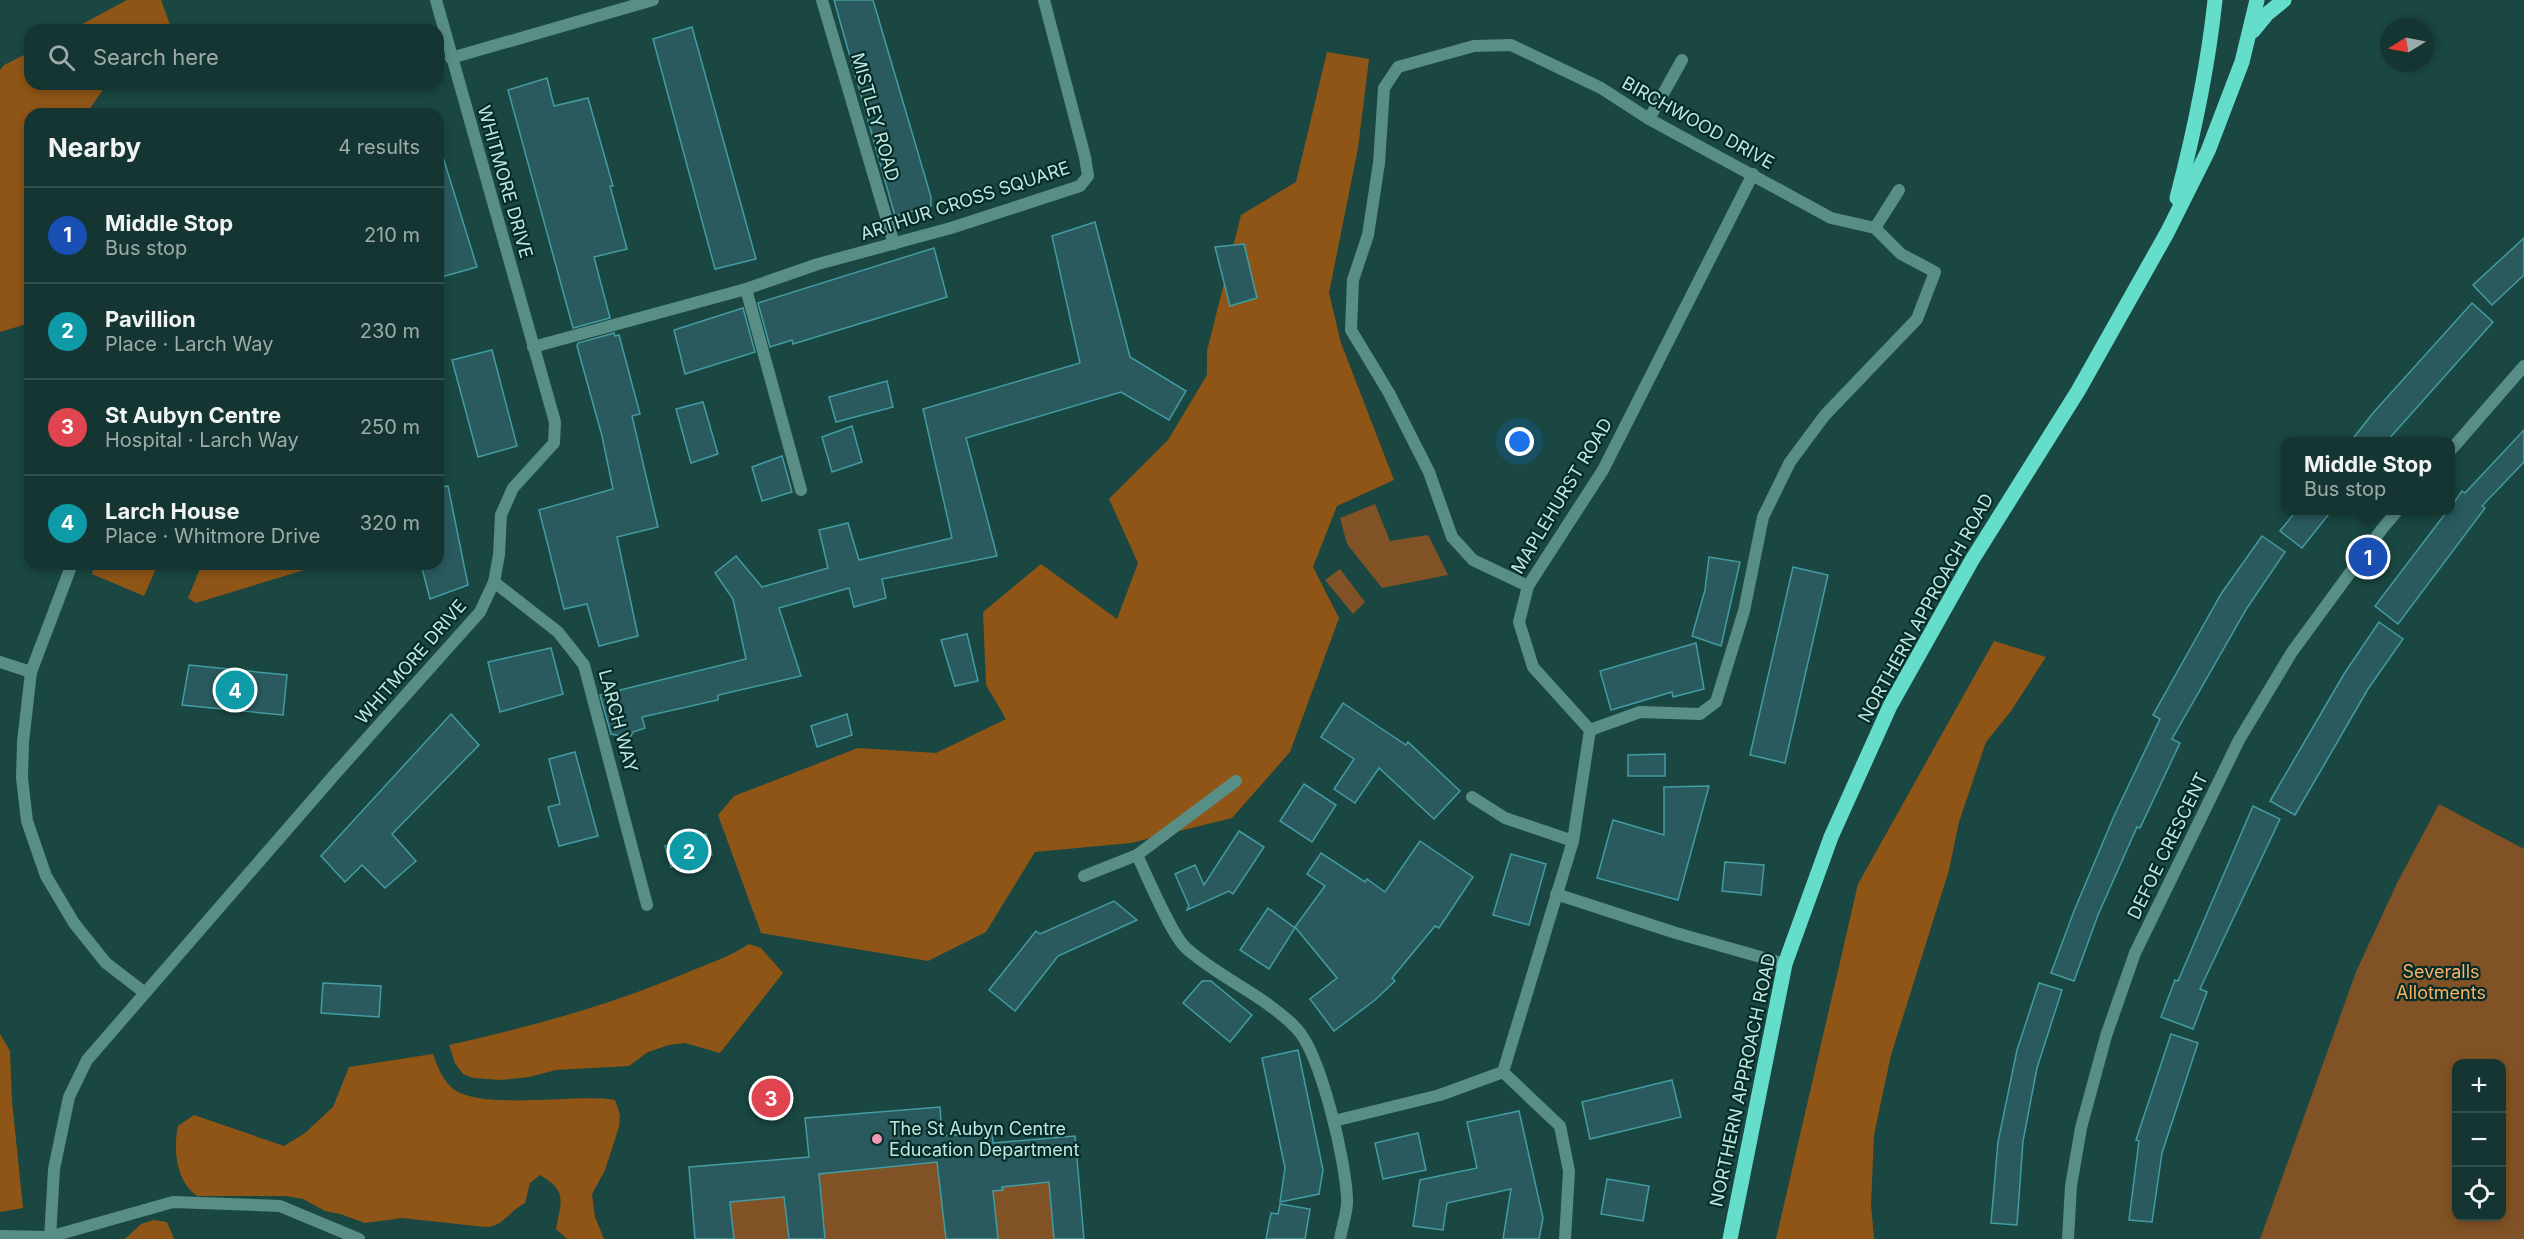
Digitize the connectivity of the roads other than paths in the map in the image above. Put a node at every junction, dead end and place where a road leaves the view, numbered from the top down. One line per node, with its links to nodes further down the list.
1 (436, 0): 8 (street, WHITMORE DRIVE)
2 (653, 0): 11 (street)
3 (822, 0): 18 (street, MISTLEY ROAD)
4 (1044, 0): 18 (street, ARTHUR CROSS SQUARE)
5 (2215, 0): 17 (main road, NORTHERN APPROACH ROAD)
6 (2257, 0): 10 (main road, NORTHERN APPROACH ROAD)
7 (2284, 0): 10 (main road, NORTHERN APPROACH ROAD)
8 (442, 24)
9 (444, 31): 11 (street, WHITMORE DRIVE)
10 (2249, 36): 17 (main road, NORTHERN APPROACH ROAD)
11 (451, 58): 20 (street, WHITMORE DRIVE)
12 (1682, 60): 13 (street)
13 (1649, 118): 14 (street, BIRCHWOOD DRIVE); 27 (street, BIRCHWOOD DRIVE)
14 (1753, 174): 16 (street, BIRCHWOOD DRIVE); 27 (street, MAPLEHURST ROAD)
15 (1899, 189): 16 (street)
16 (1875, 228): 30 (street)
17 (2168, 233): 38 (main road, NORTHERN APPROACH ROAD)
18 (894, 244): 19 (street, ARTHUR CROSS SQUARE)
19 (746, 289): 20 (street, ARTHUR CROSS SQUARE); 23 (street)
20 (533, 347): 26 (street, WHITMORE DRIVE)
21 (2524, 366): 22 (street)
22 (2455, 445)
23 (801, 490)
24 (2394, 515): 48 (street, DEFOE CRESCENT)
25 (70, 570): 29 (street)
26 (494, 582): 37 (street, LARCH WAY); 39 (street, WHITMORE DRIVE)
27 (1528, 586): 30 (street, MAPLEHURST ROAD)
28 (0, 662): 29 (street)
29 (31, 672): 39 (street)
30 (1590, 730): 33 (street)
31 (1236, 781): 34 (street)
32 (1472, 797): 33 (street)
33 (1573, 841): 36 (street)
34 (1137, 855): 35 (street); 41 (street)
35 (1084, 876)
36 (1556, 894): 38 (street); 40 (street)
37 (647, 905)
38 (1785, 964): 47 (main road, NORTHERN APPROACH ROAD)
39 (145, 993): 43 (street, WHITMORE DRIVE)
40 (1503, 1072): 41 (street); 46 (street)
41 (1334, 1120): 45 (street)
42 (0, 1236): 43 (street)
43 (50, 1238): 44 (street)
44 (359, 1239)
45 (1340, 1239)
46 (1565, 1239)
47 (1730, 1239)
48 (2068, 1239)

